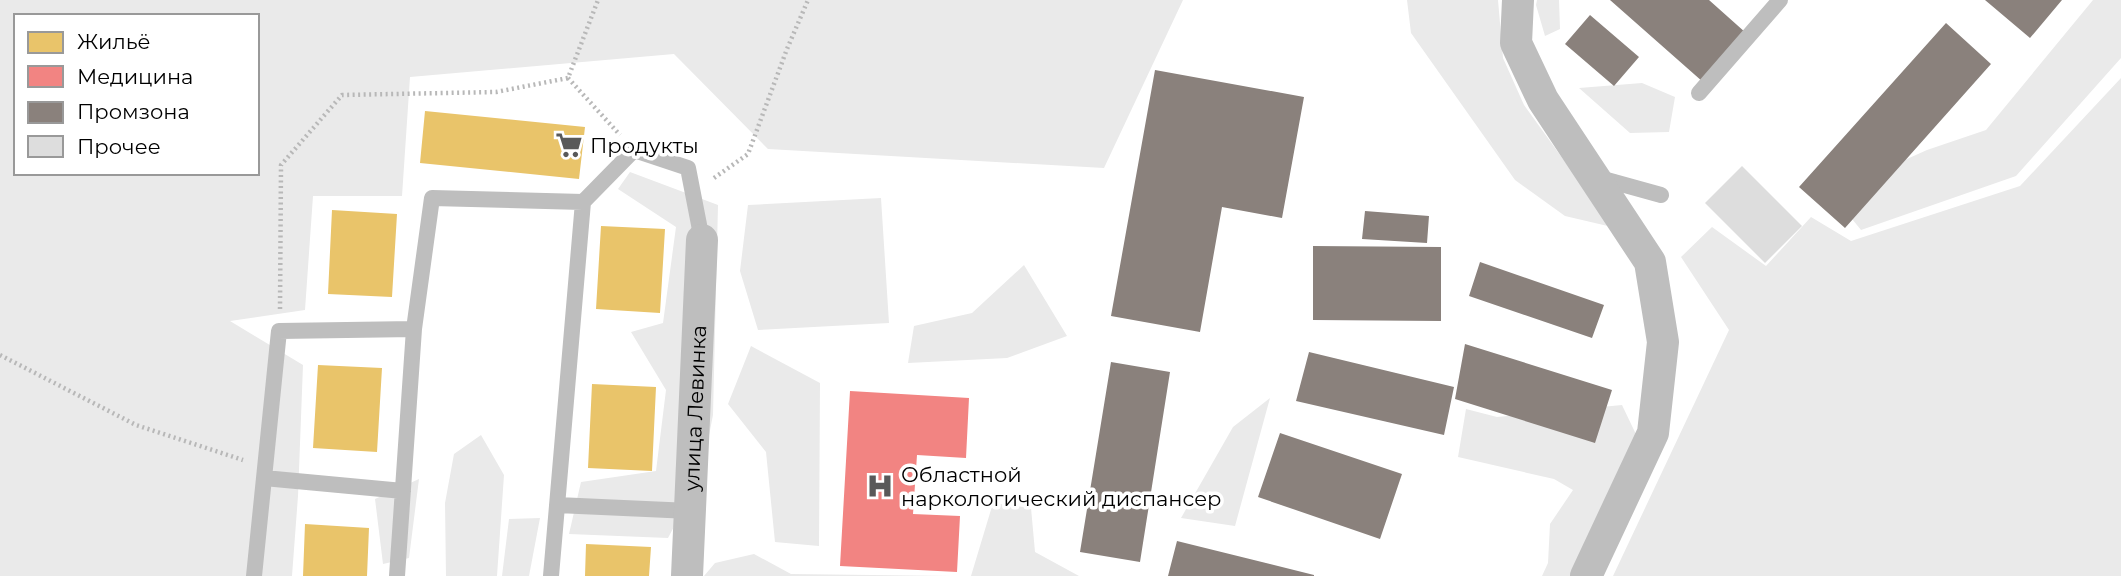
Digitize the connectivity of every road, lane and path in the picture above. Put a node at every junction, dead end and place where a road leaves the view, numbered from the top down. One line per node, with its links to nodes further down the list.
1 (598, 0): 5 (path)
2 (808, 0): 9 (path)
3 (1518, 0): 8 (street)
4 (1780, 0): 6 (lane)
5 (568, 78): 7 (path); 14 (path)
6 (1699, 93)
7 (634, 150): 9 (lane); 11 (lane)
8 (1594, 176): 10 (lane); 24 (street)
9 (693, 193): 12 (lane)
10 (1661, 195)
11 (583, 202): 13 (lane); 18 (lane)
12 (702, 240): 19 (street, улица Левинка)
13 (414, 329): 14 (lane); 17 (lane)
14 (279, 331): 16 (lane)
15 (0, 355): 16 (path)
16 (265, 473): 17 (lane); 20 (lane)
17 (403, 491): 21 (lane)
18 (557, 505): 19 (lane); 22 (lane)
19 (690, 510): 23 (street, улица Левинка)
20 (254, 576)
21 (397, 576)
22 (551, 576)
23 (687, 576)
24 (1586, 576)

